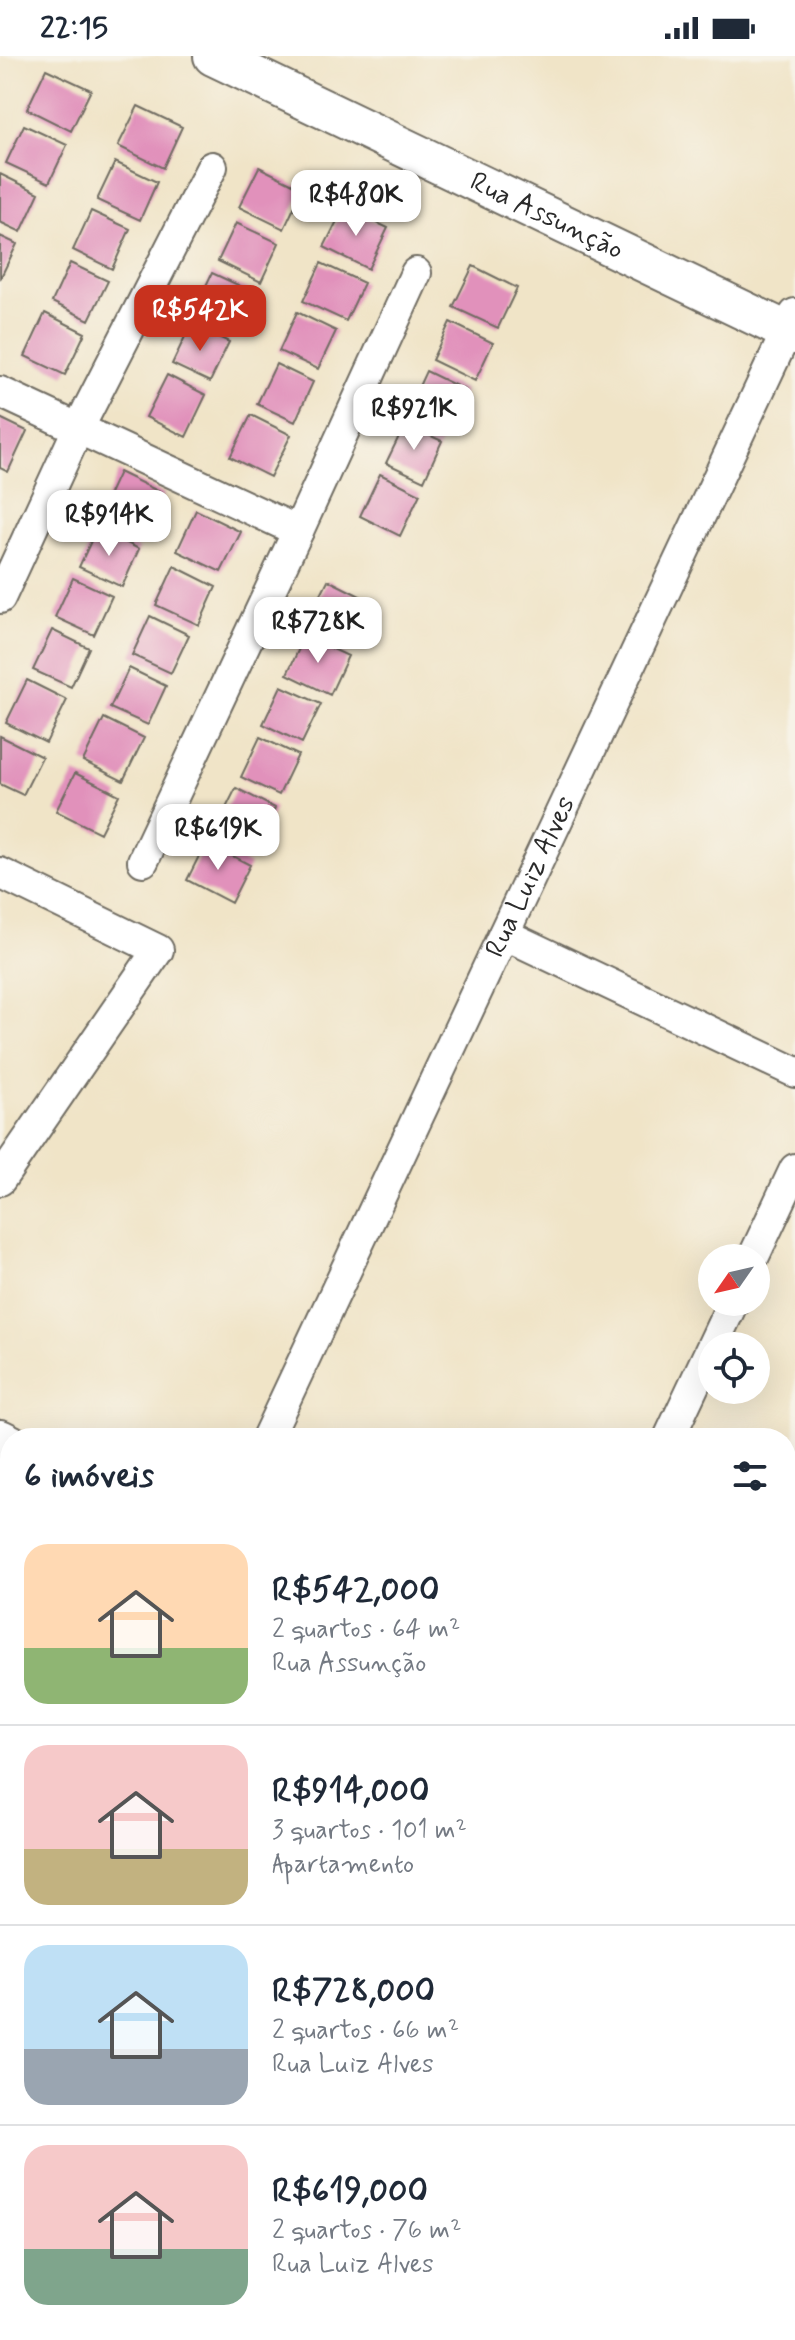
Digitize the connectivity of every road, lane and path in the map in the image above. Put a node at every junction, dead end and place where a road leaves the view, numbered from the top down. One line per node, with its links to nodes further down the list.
1 (213, 56): 4 (street, Rua Assunção)
2 (212, 167): 6 (street)
3 (416, 273): 7 (street)
4 (792, 327): 11 (street, Rua Luiz Alves)
5 (0, 392): 6 (street)
6 (78, 429): 7 (street); 8 (street)
7 (298, 531): 9 (street)
8 (0, 598)
9 (143, 861)
10 (0, 873): 14 (street)
11 (504, 934): 12 (street); 17 (street, Rua Luiz Alves)
12 (795, 1072)
13 (795, 1169): 15 (street)
14 (0, 1180)
15 (760, 1244)
16 (726, 1316): 18 (street)
17 (272, 1428)
18 (674, 1428)

